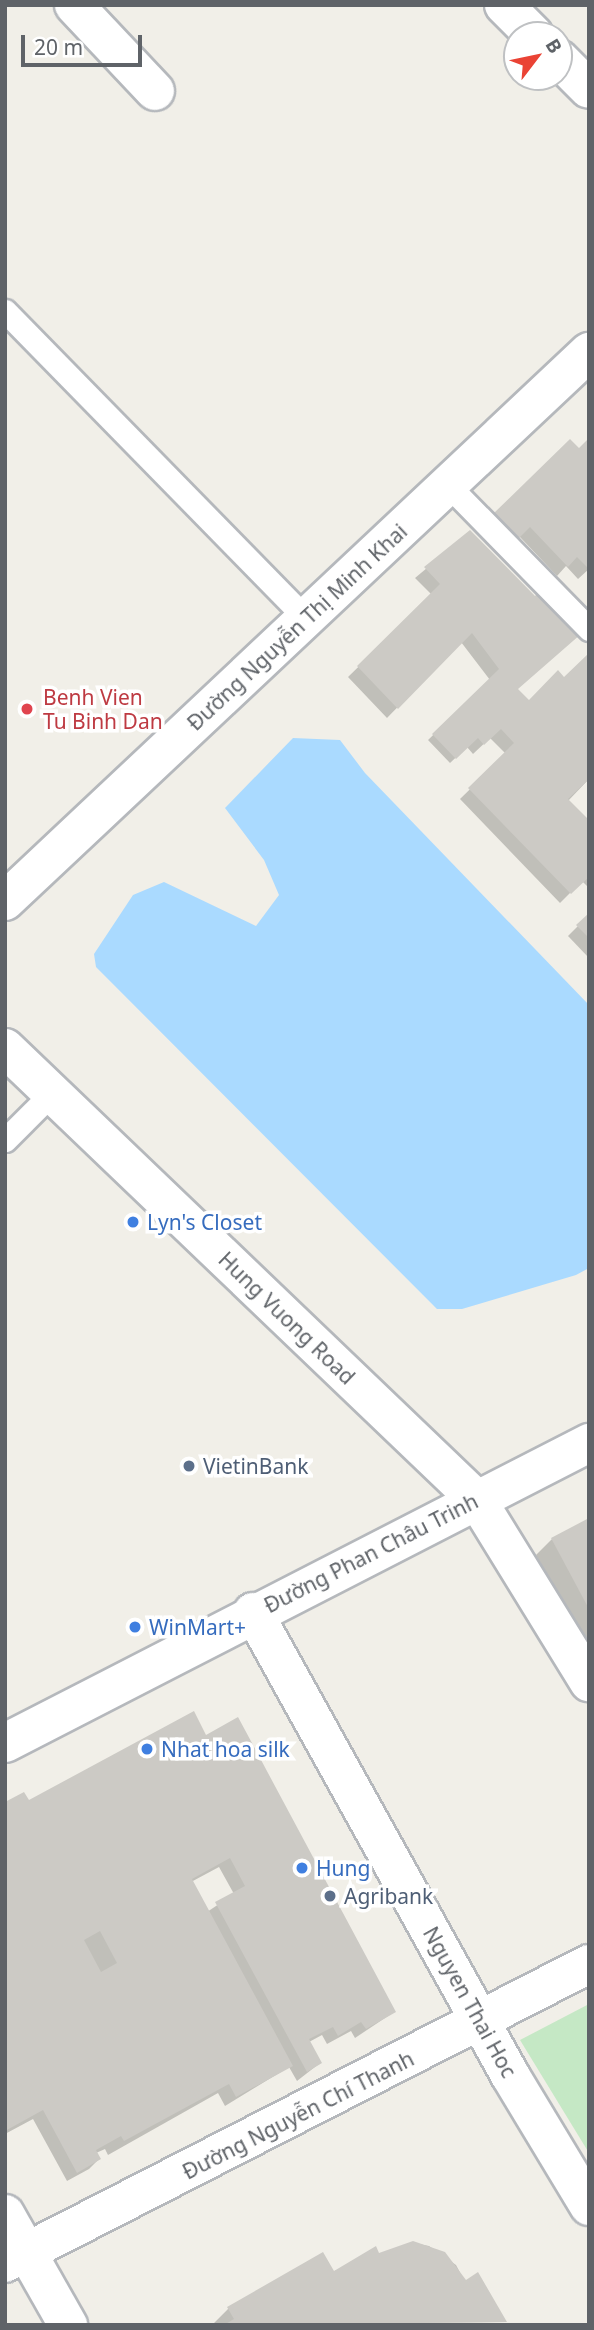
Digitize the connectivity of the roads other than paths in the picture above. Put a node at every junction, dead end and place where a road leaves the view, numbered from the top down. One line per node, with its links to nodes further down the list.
1 (74, 5): 4 (street)
2 (504, 5): 3 (street)
3 (520, 21)
4 (155, 91)
5 (5, 311): 8 (lane)
6 (589, 352): 7 (street, Đường Nguyễn Thị Minh Khai)
7 (448, 485): 8 (street, Đường Nguyễn Thị Minh Khai); 9 (lane)
8 (306, 618): 10 (street, Đường Nguyễn Thị Minh Khai)
9 (589, 629)
10 (5, 901)
11 (5, 1048): 12 (street, Hung Vuong Road)
12 (52, 1093): 13 (lane); 15 (street, Hung Vuong Road)
13 (5, 1140)
14 (589, 1443): 15 (street, Đường Phan Châu Trinh)
15 (477, 1500): 16 (street, Đường Phan Châu Trinh); 17 (street, Hung Vuong Road)
16 (253, 1612): 18 (street, Đường Phan Châu Trinh); 20 (street, Nguyen Thai Hoc)
17 (589, 1682)
18 (5, 1743)
19 (589, 1964): 20 (street, Đường Nguyễn Chí Thanh)
20 (481, 2022): 21 (street, Nguyen Thai Hoc); 23 (street, Đường Nguyễn Chí Thanh)
21 (589, 2206)
22 (5, 2214): 23 (street)
23 (16, 2257): 24 (street)
24 (68, 2325)

